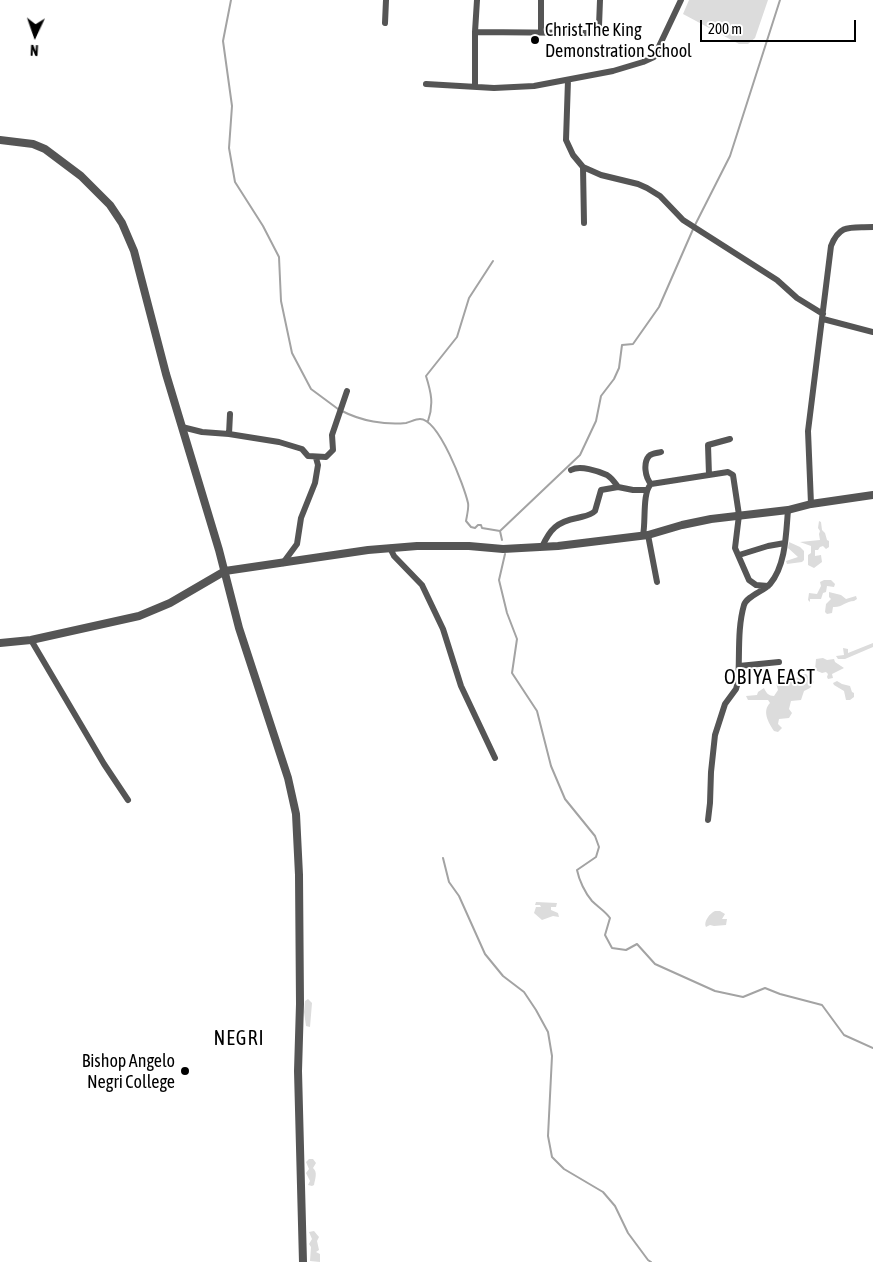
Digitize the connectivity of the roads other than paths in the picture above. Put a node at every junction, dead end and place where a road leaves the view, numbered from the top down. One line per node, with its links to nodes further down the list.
1 (386, 0): 6 (street)
2 (477, 0): 7 (street)
3 (541, 0): 8 (street)
4 (600, 0): 8 (street)
5 (681, 0): 9 (street)
6 (384, 23)
7 (475, 32): 8 (street); 11 (street)
8 (541, 32)
9 (568, 80): 11 (street); 13 (street)
10 (426, 84): 11 (street)
11 (475, 87)
12 (0, 140): 20 (street)
13 (583, 166): 14 (street); 16 (street)
14 (584, 223)
15 (873, 227): 16 (street)
16 (823, 316): 17 (street); 31 (street)
17 (873, 332)
18 (347, 391): 24 (street)
19 (230, 414): 21 (street)
20 (182, 427): 21 (street); 40 (street)
21 (229, 434): 24 (street)
22 (730, 438): 26 (street)
23 (661, 452): 27 (street)
24 (317, 461): 39 (street)
25 (571, 470): 28 (street)
26 (709, 475): 27 (street); 33 (street)
27 (651, 484): 29 (street)
28 (618, 487): 29 (street); 36 (street)
29 (646, 490): 34 (street)
30 (873, 495): 31 (street)
31 (810, 504): 32 (street)
32 (788, 510): 33 (street); 35 (street)
33 (739, 514): 34 (street); 38 (street)
34 (645, 535): 36 (street); 41 (street)
35 (785, 543): 38 (street); 42 (street)
36 (542, 547): 37 (street)
37 (390, 548): 39 (street); 47 (street)
38 (739, 555): 42 (street)
39 (283, 563): 40 (street)
40 (226, 571): 43 (street); 50 (street)
41 (657, 582)
42 (768, 586): 46 (street)
43 (31, 640): 44 (street); 48 (street)
44 (0, 643)
45 (779, 662): 46 (street)
46 (739, 666): 49 (street)
47 (495, 758)
48 (128, 800)
49 (708, 820)
50 (303, 1262)

